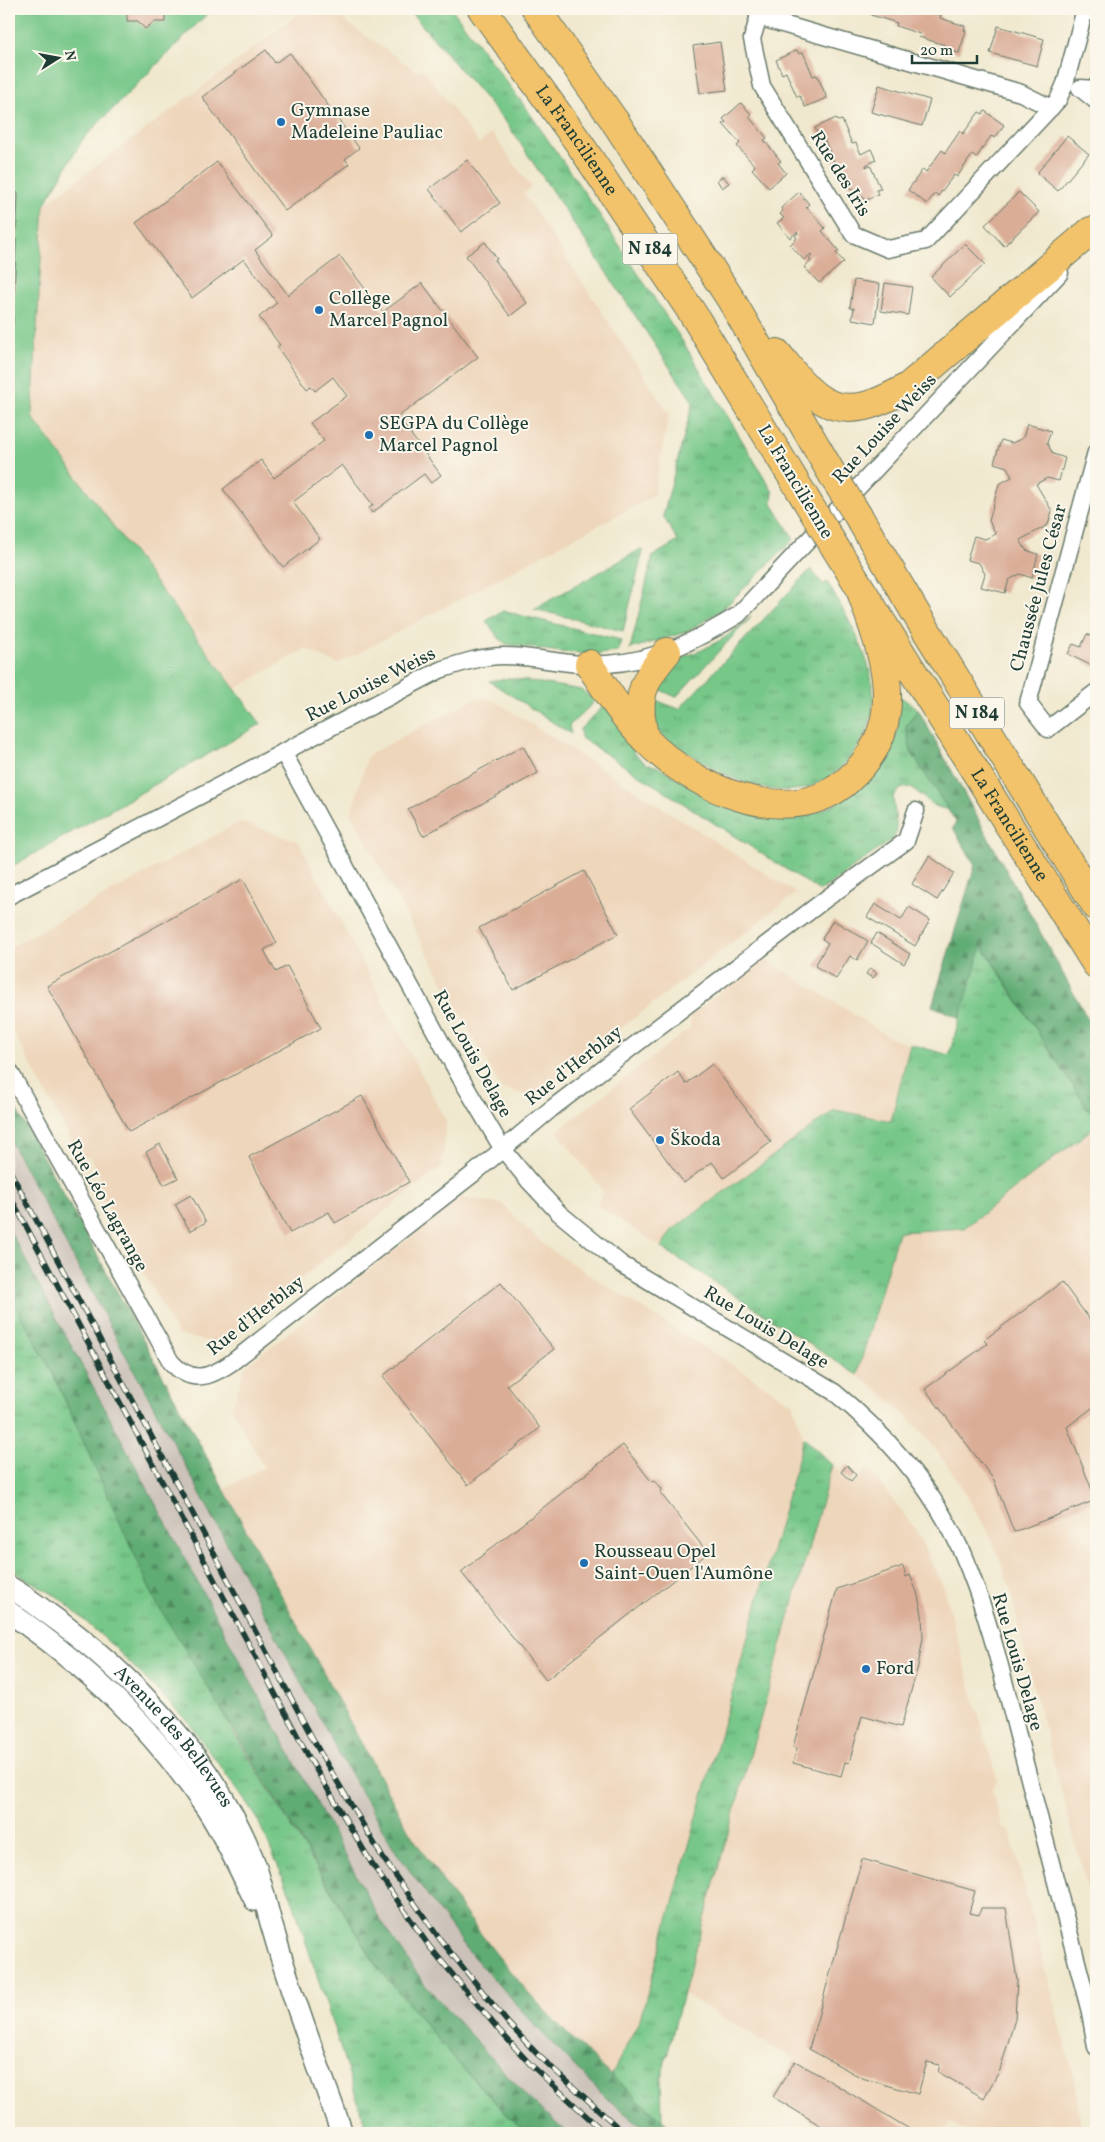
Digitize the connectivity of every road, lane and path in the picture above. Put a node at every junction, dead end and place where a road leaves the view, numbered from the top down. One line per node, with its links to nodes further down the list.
1 (482, 9): 11 (highway, La Francilienne / N 184, bridge)
2 (536, 9): 9 (highway, La Francilienne / N 184)
3 (1085, 9): 5 (street, Rue des Iris)
4 (760, 13): 7 (street); 7 (street, Rue des Iris)
5 (1081, 87): 6 (street); 7 (street, Rue des Iris)
6 (1096, 101)
7 (1051, 108)
8 (1094, 230): 9 (highway); 12 (street, Rue Louise Weiss)
9 (730, 298): 19 (highway, La Francilienne / N 184, bridge)
10 (1096, 452): 14 (street, Chaussée Jules César)
11 (860, 588): 15 (highway); 20 (highway, La Francilienne / N 184)
12 (667, 652): 13 (street, Rue Louise Weiss); 15 (highway)
13 (589, 664): 15 (highway); 16 (street, Rue Louise Weiss)
14 (1096, 692)
15 (646, 740)
16 (283, 752): 18 (street, Rue Louise Weiss); 22 (street, Rue Louis Delage)
17 (916, 811): 22 (street, Rue d'Herblay)
18 (9, 896)
19 (1096, 906)
20 (1096, 964)
21 (9, 1070): 23 (street, Rue Léo Lagrange)
22 (502, 1148): 23 (street, Rue d'Herblay); 27 (street, Rue Louis Delage)
23 (171, 1362)
24 (9, 1587): 26 (street, Avenue des Bellevues)
25 (9, 1612): 26 (street, Avenue des Bellevues)
26 (274, 1933): 29 (street, Avenue des Bellevues)
27 (1093, 2016): 28 (street, Rue Louis Delage)
28 (1096, 2047)
29 (342, 2133)

